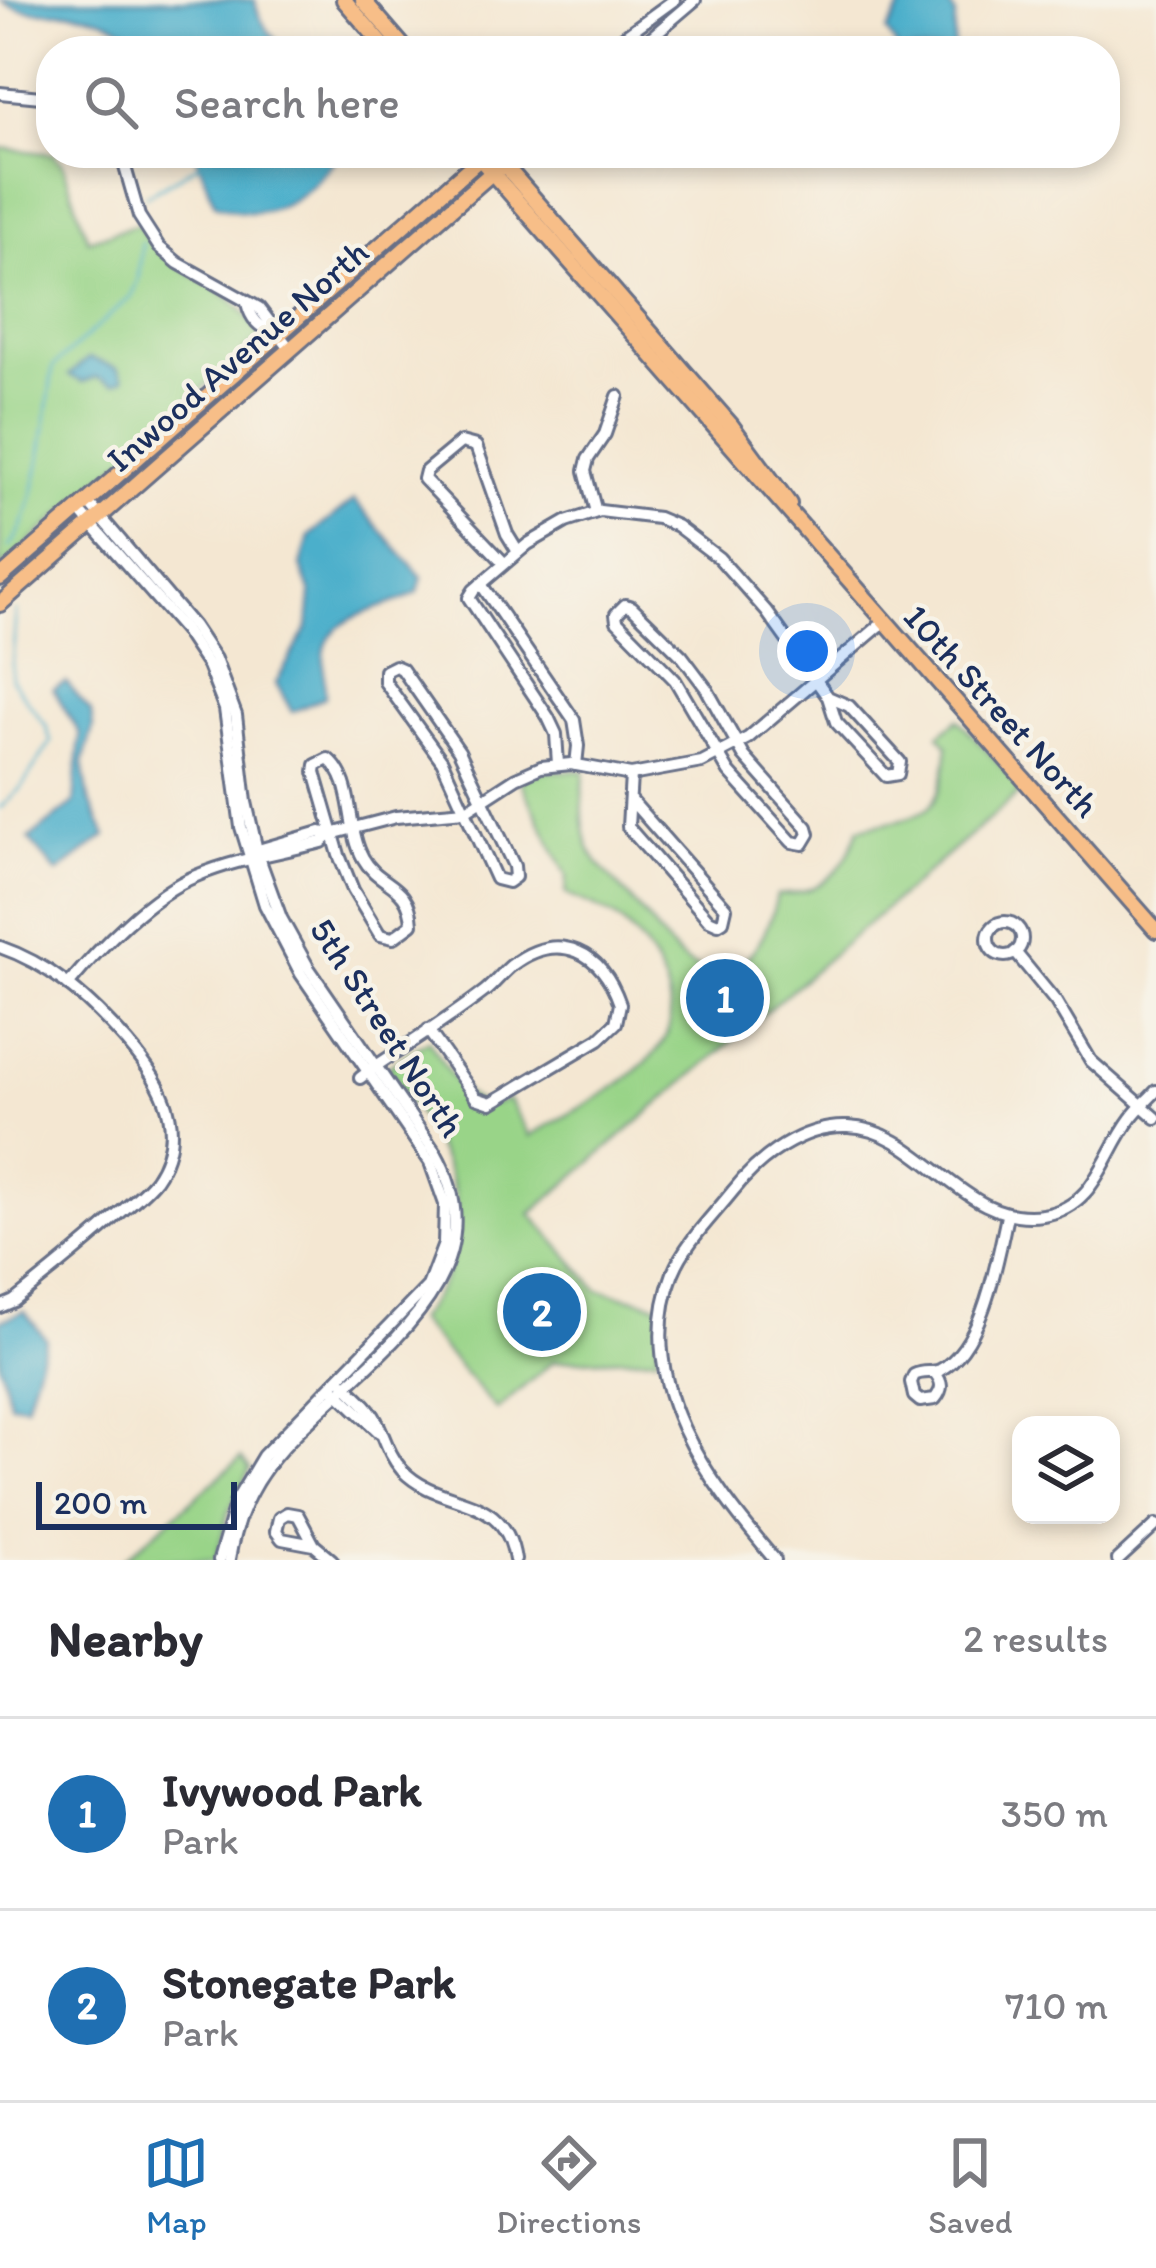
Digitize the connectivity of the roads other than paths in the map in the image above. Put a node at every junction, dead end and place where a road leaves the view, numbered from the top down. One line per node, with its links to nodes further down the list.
1 (344, 0): 5 (main road)
2 (363, 0): 6 (main road)
3 (674, 0): 7 (street)
4 (695, 0): 8 (street)
5 (375, 36)
6 (394, 36)
7 (625, 36)
8 (653, 36)
9 (0, 93): 10 (street)
10 (36, 97)
11 (125, 168): 15 (street)
12 (480, 168): 15 (main road, Inwood Avenue North)
13 (481, 168): 16 (main road, Inwood Avenue North)
14 (501, 168): 26 (main road, 10th Street North)
15 (277, 334): 16 (street); 18 (main road, Inwood Avenue North)
16 (290, 349): 20 (main road, Inwood Avenue North)
17 (618, 396): 19 (street)
18 (82, 505): 20 (street, 5th Street North); 23 (main road, Inwood Avenue North)
19 (596, 512): 21 (street); 27 (street)
20 (95, 520): 25 (main road, Inwood Avenue North); 39 (street, 5th Street North)
21 (518, 552): 22 (street); 22 (street)
22 (504, 563): 24 (street)
23 (0, 578)
24 (481, 584): 31 (street); 32 (street)
25 (0, 604)
26 (884, 622): 27 (street); 40 (main road, 10th Street North)
27 (815, 682): 28 (street); 29 (street)
28 (828, 697): 28 (street)
29 (737, 744): 30 (street); 30 (street); 30 (street)
30 (719, 755): 33 (street)
31 (558, 764): 32 (street); 35 (street)
32 (576, 765): 33 (street)
33 (631, 775): 34 (street)
34 (630, 799): 34 (street)
35 (484, 801): 36 (street); 36 (street); 36 (street)
36 (465, 811): 37 (street)
37 (352, 829): 38 (street); 38 (street); 38 (street)
38 (331, 834): 39 (street)
39 (255, 856): 43 (street); 45 (street, 5th Street North)
40 (1156, 930)
41 (0, 947): 43 (street)
42 (1015, 952): 47 (street)
43 (68, 985): 50 (street)
44 (428, 1030): 44 (street); 45 (street)
45 (368, 1072): 52 (street, 5th Street North)
46 (1156, 1091): 47 (street)
47 (1142, 1106): 48 (street); 49 (street)
48 (1156, 1118)
49 (1007, 1216): 51 (street); 59 (street)
50 (0, 1307)
51 (935, 1373)
52 (339, 1386): 55 (street, 5th Street North); 56 (street, 5th Street North); 58 (street)
53 (1156, 1525): 60 (street)
54 (314, 1546): 57 (street)
55 (219, 1560)
56 (229, 1560)
57 (332, 1560)
58 (515, 1560)
59 (775, 1560)
60 (1118, 1560)

